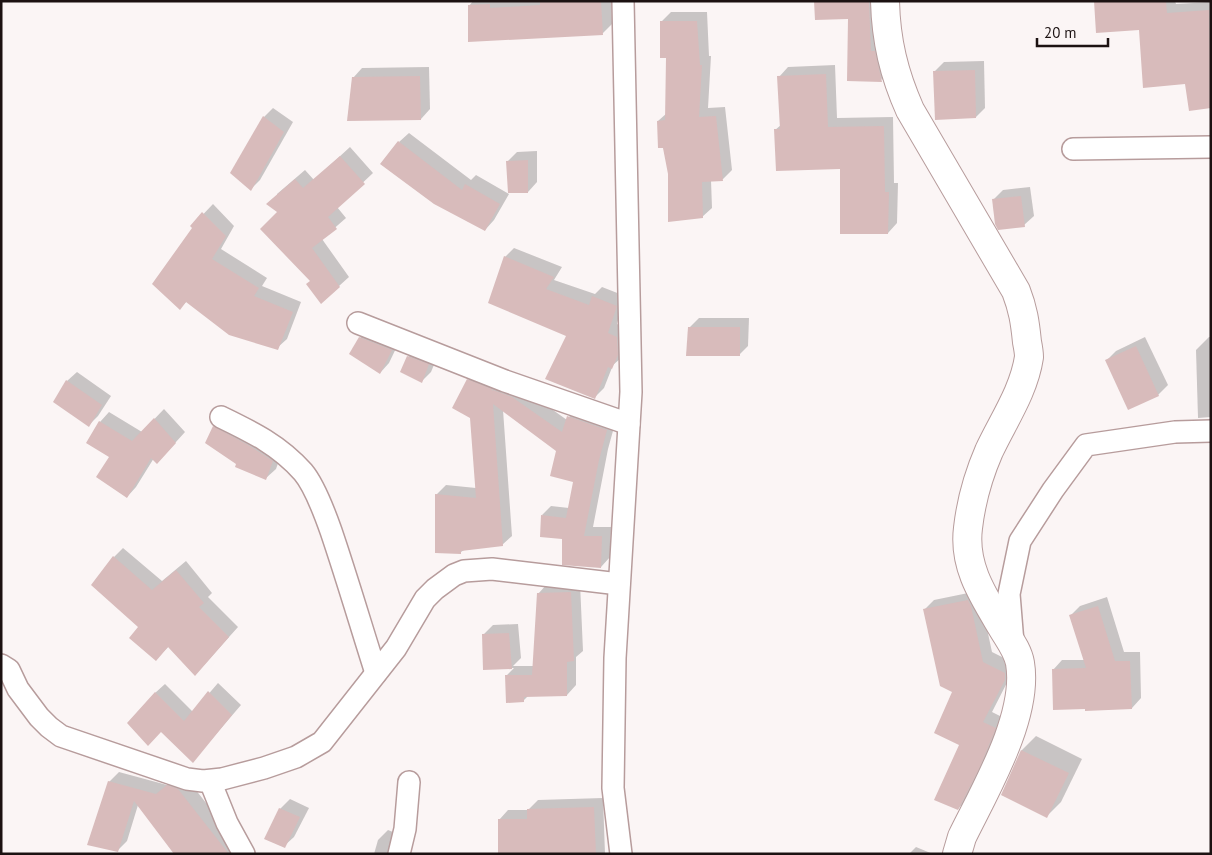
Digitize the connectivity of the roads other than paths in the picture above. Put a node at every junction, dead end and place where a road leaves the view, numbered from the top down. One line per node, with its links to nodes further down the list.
1 (624, 1): 7 (street)
2 (885, 1): 10 (main road)
3 (1211, 147): 4 (street)
4 (1073, 149)
5 (358, 323): 7 (street)
6 (221, 417): 12 (street)
7 (630, 424): 9 (street)
8 (1211, 431): 10 (street)
9 (619, 584): 12 (street); 17 (street)
10 (1013, 645): 18 (main road)
11 (1, 665): 13 (street)
12 (376, 673): 13 (street)
13 (210, 781): 15 (street)
14 (409, 782): 16 (street)
15 (244, 854)
16 (399, 854)
17 (621, 854)
18 (957, 854)

